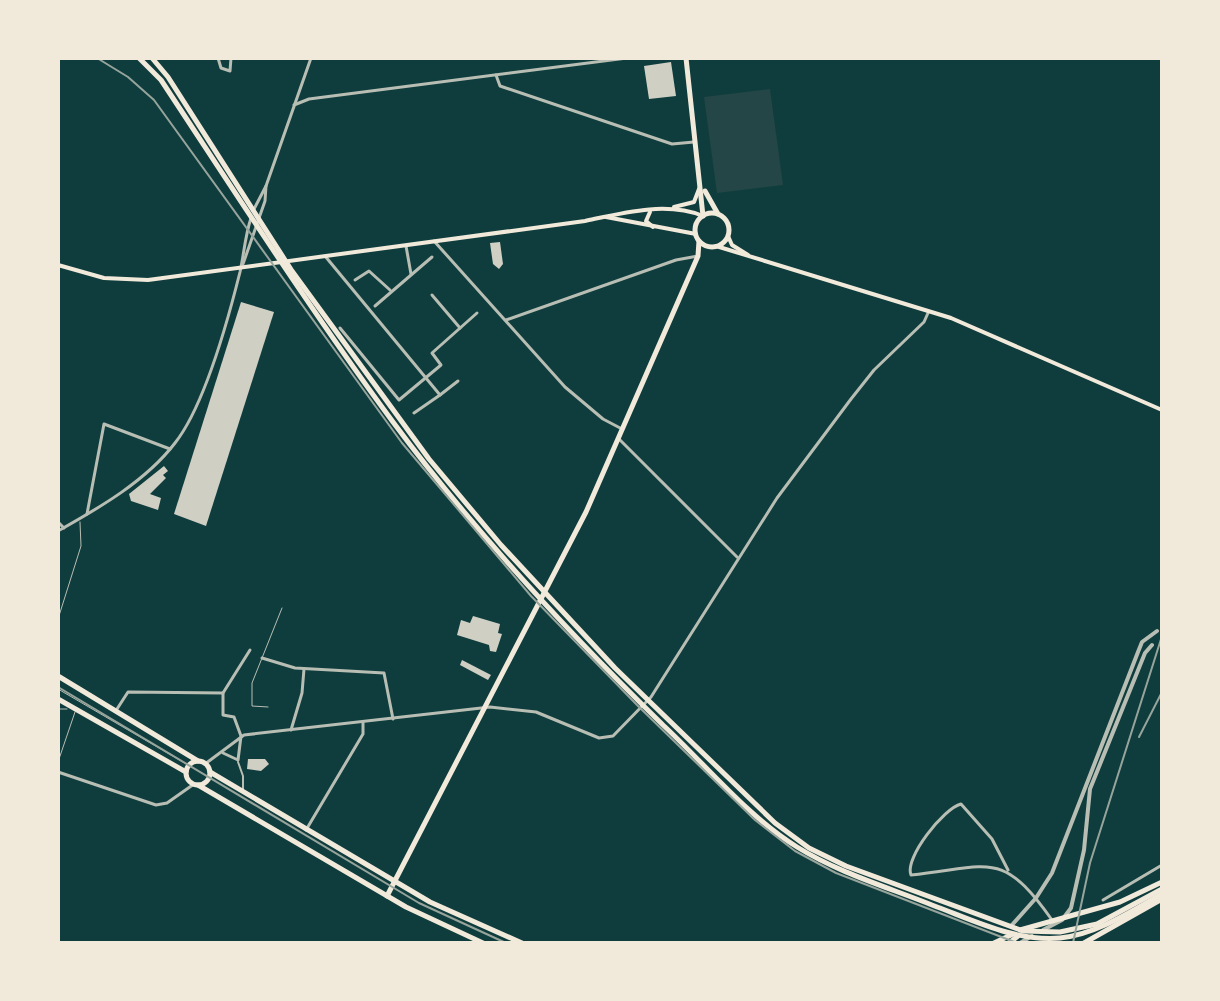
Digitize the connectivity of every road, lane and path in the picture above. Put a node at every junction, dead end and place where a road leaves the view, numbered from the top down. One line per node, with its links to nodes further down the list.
1 (139, 58): 27 (main road)
2 (152, 58): 27 (main road)
3 (218, 58): 4 (street)
4 (231, 58)
5 (311, 58): 9 (street)
6 (627, 58): 8 (street)
7 (686, 58): 10 (main road)
8 (496, 75): 9 (street); 10 (street)
9 (294, 105): 12 (street)
10 (697, 142): 11 (main road)
11 (700, 167): 13 (main road); 14 (main road)
12 (266, 186): 33 (street); 33 (street)
13 (703, 187): 16 (main road); 17 (main road)
14 (670, 208): 15 (main road); 17 (main road)
15 (656, 210): 18 (main road); 19 (main road)
16 (718, 215): 17 (main road); 21 (main road)
17 (703, 216): 20 (main road)
18 (604, 217): 19 (main road); 22 (main road)
19 (660, 229): 20 (main road)
20 (696, 234): 23 (main road)
21 (728, 236): 25 (main road); 31 (main road)
22 (434, 241): 24 (main road); 41 (street)
23 (699, 241): 26 (main road); 29 (main road)
24 (406, 245): 28 (main road); 34 (street)
25 (716, 246): 26 (main road); 31 (main road)
26 (708, 247): 29 (main road)
27 (277, 253): 69 (main road)
28 (325, 256): 33 (main road); 44 (street)
29 (698, 256): 41 (street); 49 (main road)
30 (432, 257): 34 (street)
31 (750, 257): 40 (main road)
32 (58, 265): 33 (main road)
33 (241, 268): 51 (street)
34 (411, 274): 36 (street)
35 (355, 280): 36 (street)
36 (390, 290): 38 (street)
37 (432, 295): 43 (street)
38 (375, 306)
39 (477, 313): 43 (street)
40 (928, 313): 47 (main road); 57 (street)
41 (506, 320): 49 (street)
42 (340, 328): 44 (street)
43 (460, 328): 44 (street)
44 (426, 379): 46 (street)
45 (458, 381): 46 (street)
46 (440, 395): 48 (street)
47 (1162, 410)
48 (414, 413)
49 (623, 430): 50 (main road)
50 (619, 439): 57 (street); 71 (main road)
51 (170, 449): 52 (street); 52 (street)
52 (87, 514): 53 (street)
53 (79, 519): 55 (street); 59 (lane)
54 (58, 522): 55 (street)
55 (64, 528): 56 (street)
56 (58, 531)
57 (737, 557): 71 (street)
58 (282, 608): 63 (lane)
59 (58, 619)
60 (1157, 631): 96 (street)
61 (1152, 645): 99 (street)
62 (250, 650): 67 (street)
63 (262, 658): 64 (street); 70 (lane)
64 (304, 669): 75 (street); 77 (street)
65 (58, 676): 74 (main road)
66 (58, 689): 84 (lane)
67 (223, 693): 74 (street); 78 (street)
68 (58, 699): 73 (main road)
69 (648, 706): 94 (main road); 94 (main road)
70 (268, 707)
71 (485, 708): 75 (street); 92 (main road)
72 (58, 709): 73 (lane)
73 (75, 709): 82 (lane); 84 (main road)
74 (116, 710): 80 (main road)
75 (393, 719): 76 (street)
76 (363, 723): 77 (street); 89 (street)
77 (291, 730): 78 (street)
78 (241, 736): 79 (street); 81 (street)
79 (223, 753): 81 (street); 83 (street)
80 (198, 761): 83 (main road); 84 (main road)
81 (237, 761): 88 (street)
82 (58, 762)
83 (205, 764): 86 (main road)
84 (187, 768): 87 (main road)
85 (58, 772): 87 (street)
86 (210, 772): 87 (main road); 88 (main road)
87 (196, 784): 95 (main road)
88 (242, 792): 89 (main road)
89 (306, 830): 92 (main road)
90 (1162, 865): 97 (street)
91 (1008, 870): 91 (street); 96 (street)
92 (395, 881): 95 (main road); 101 (main road)
93 (1162, 882): 98 (main road)
94 (1162, 894): 105 (main road)
95 (387, 896): 100 (main road)
96 (1036, 898): 99 (street); 102 (street)
97 (1103, 900)
98 (1048, 921): 102 (main road); 103 (main road)
99 (1055, 924): 104 (street)
100 (483, 943)
101 (522, 943)
102 (993, 943)
103 (1009, 943)
104 (1020, 943)
105 (1084, 943)

